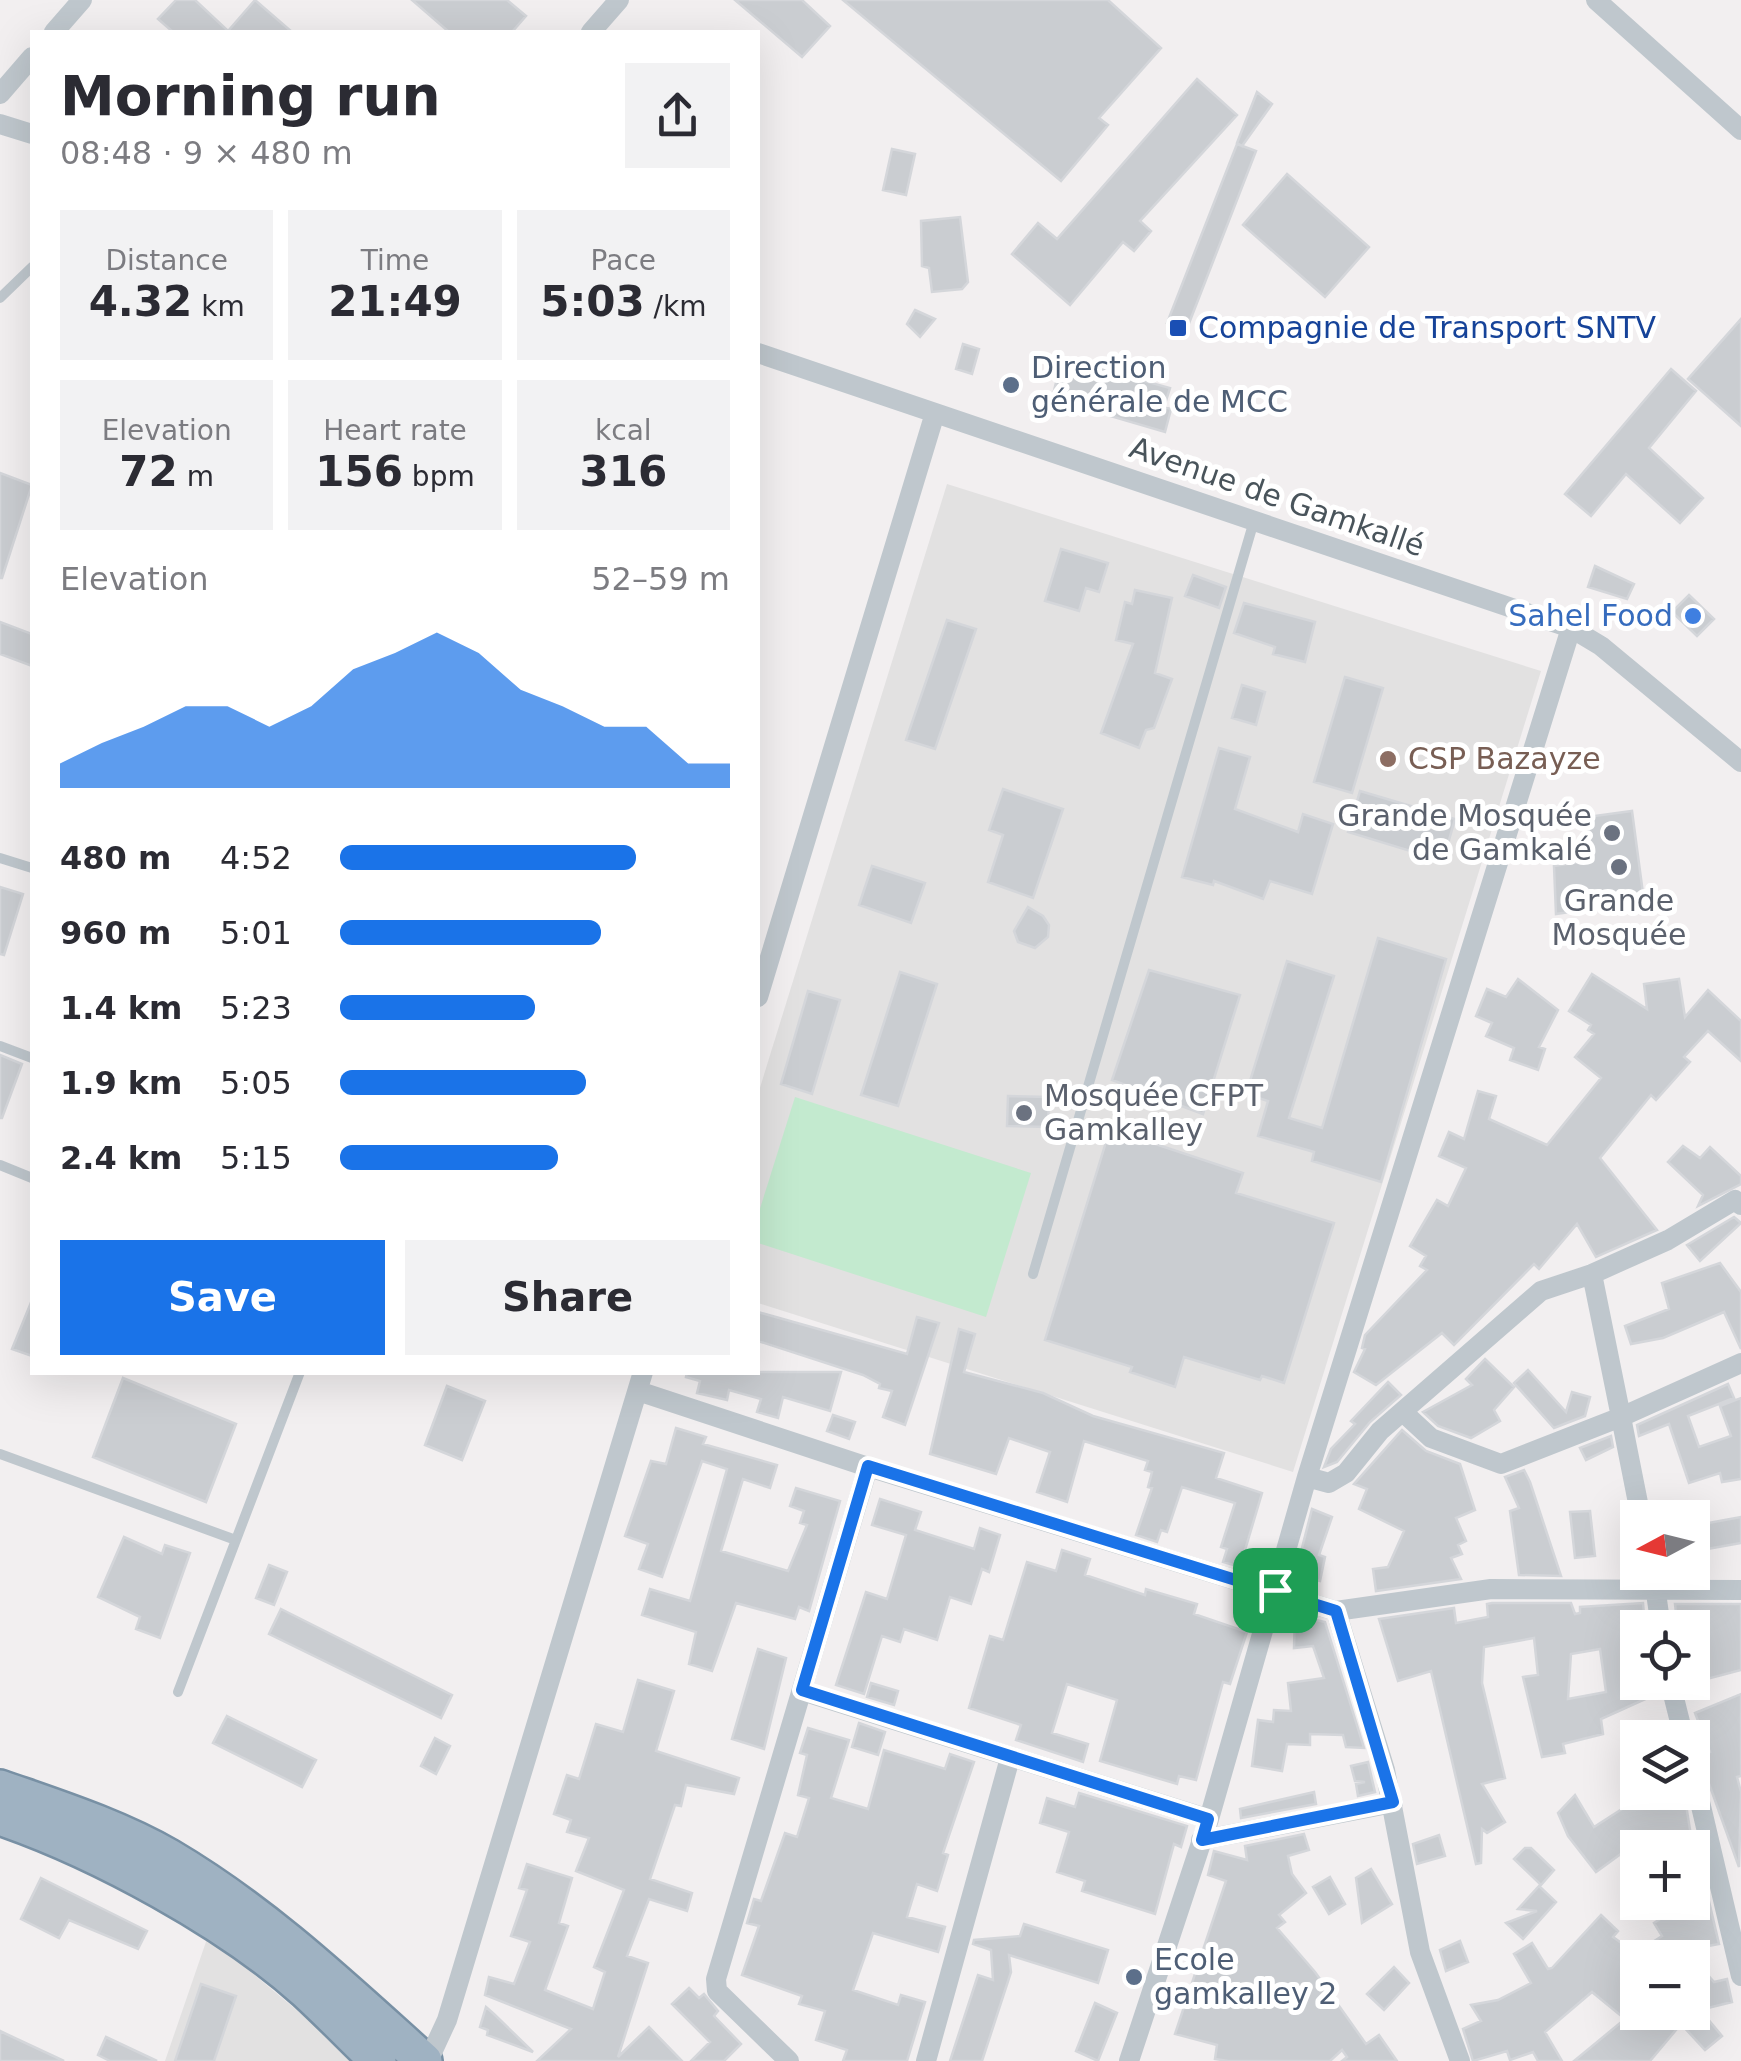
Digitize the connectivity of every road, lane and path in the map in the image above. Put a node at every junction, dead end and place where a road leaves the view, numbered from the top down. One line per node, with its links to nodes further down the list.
1 (82, 0): 4 (street)
2 (619, 0): 5 (street)
3 (1596, 0): 9 (street)
4 (56, 30)
5 (593, 30)
6 (30, 59): 7 (street)
7 (0, 94)
8 (0, 124): 10 (street)
9 (1741, 130)
10 (30, 133)
11 (30, 270): 12 (lane)
12 (0, 298)
13 (760, 354): 14 (street, Avenue de Gamkallé)
14 (935, 413): 15 (street, Avenue de Gamkallé); 20 (street)
15 (1254, 521): 16 (street, Avenue de Gamkallé); 26 (lane)
16 (1571, 628): 17 (street, Avenue de Gamkallé); 35 (street)
17 (1741, 762)
18 (0, 858): 19 (lane)
19 (30, 867)
20 (760, 990)
21 (0, 1046): 22 (lane)
22 (30, 1057)
23 (0, 1165): 24 (lane)
24 (30, 1177)
25 (1739, 1199): 27 (street)
26 (1033, 1274)
27 (1592, 1274): 31 (street); 32 (street)
28 (1741, 1363): 32 (street)
29 (299, 1375): 37 (lane)
30 (641, 1382): 34 (street); 54 (street)
31 (1404, 1413): 32 (street); 35 (street)
32 (1621, 1417): 36 (street)
33 (0, 1454): 37 (lane)
34 (868, 1466): 39 (street); 43 (street)
35 (1307, 1476): 39 (street)
36 (1637, 1500)
37 (233, 1539): 44 (lane)
38 (1620, 1582): 42 (street)
39 (1275, 1590): 42 (street); 50 (street)
40 (1705, 1590): 41 (street)
41 (1741, 1590)
42 (1336, 1611): 47 (street)
43 (802, 1690): 45 (street); 55 (street)
44 (178, 1692)
45 (1010, 1758): 50 (street); 56 (street)
46 (0, 1788): 54 (highway)
47 (1393, 1802): 51 (street); 58 (street)
48 (1702, 1810): 52 (street)
49 (0, 1817): 53 (highway)
50 (1208, 1819): 51 (street)
51 (1202, 1840): 57 (street)
52 (1741, 1976)
53 (378, 2061)
54 (426, 2061)
55 (789, 2061)
56 (926, 2061)
57 (1129, 2061)
58 (1460, 2061)

